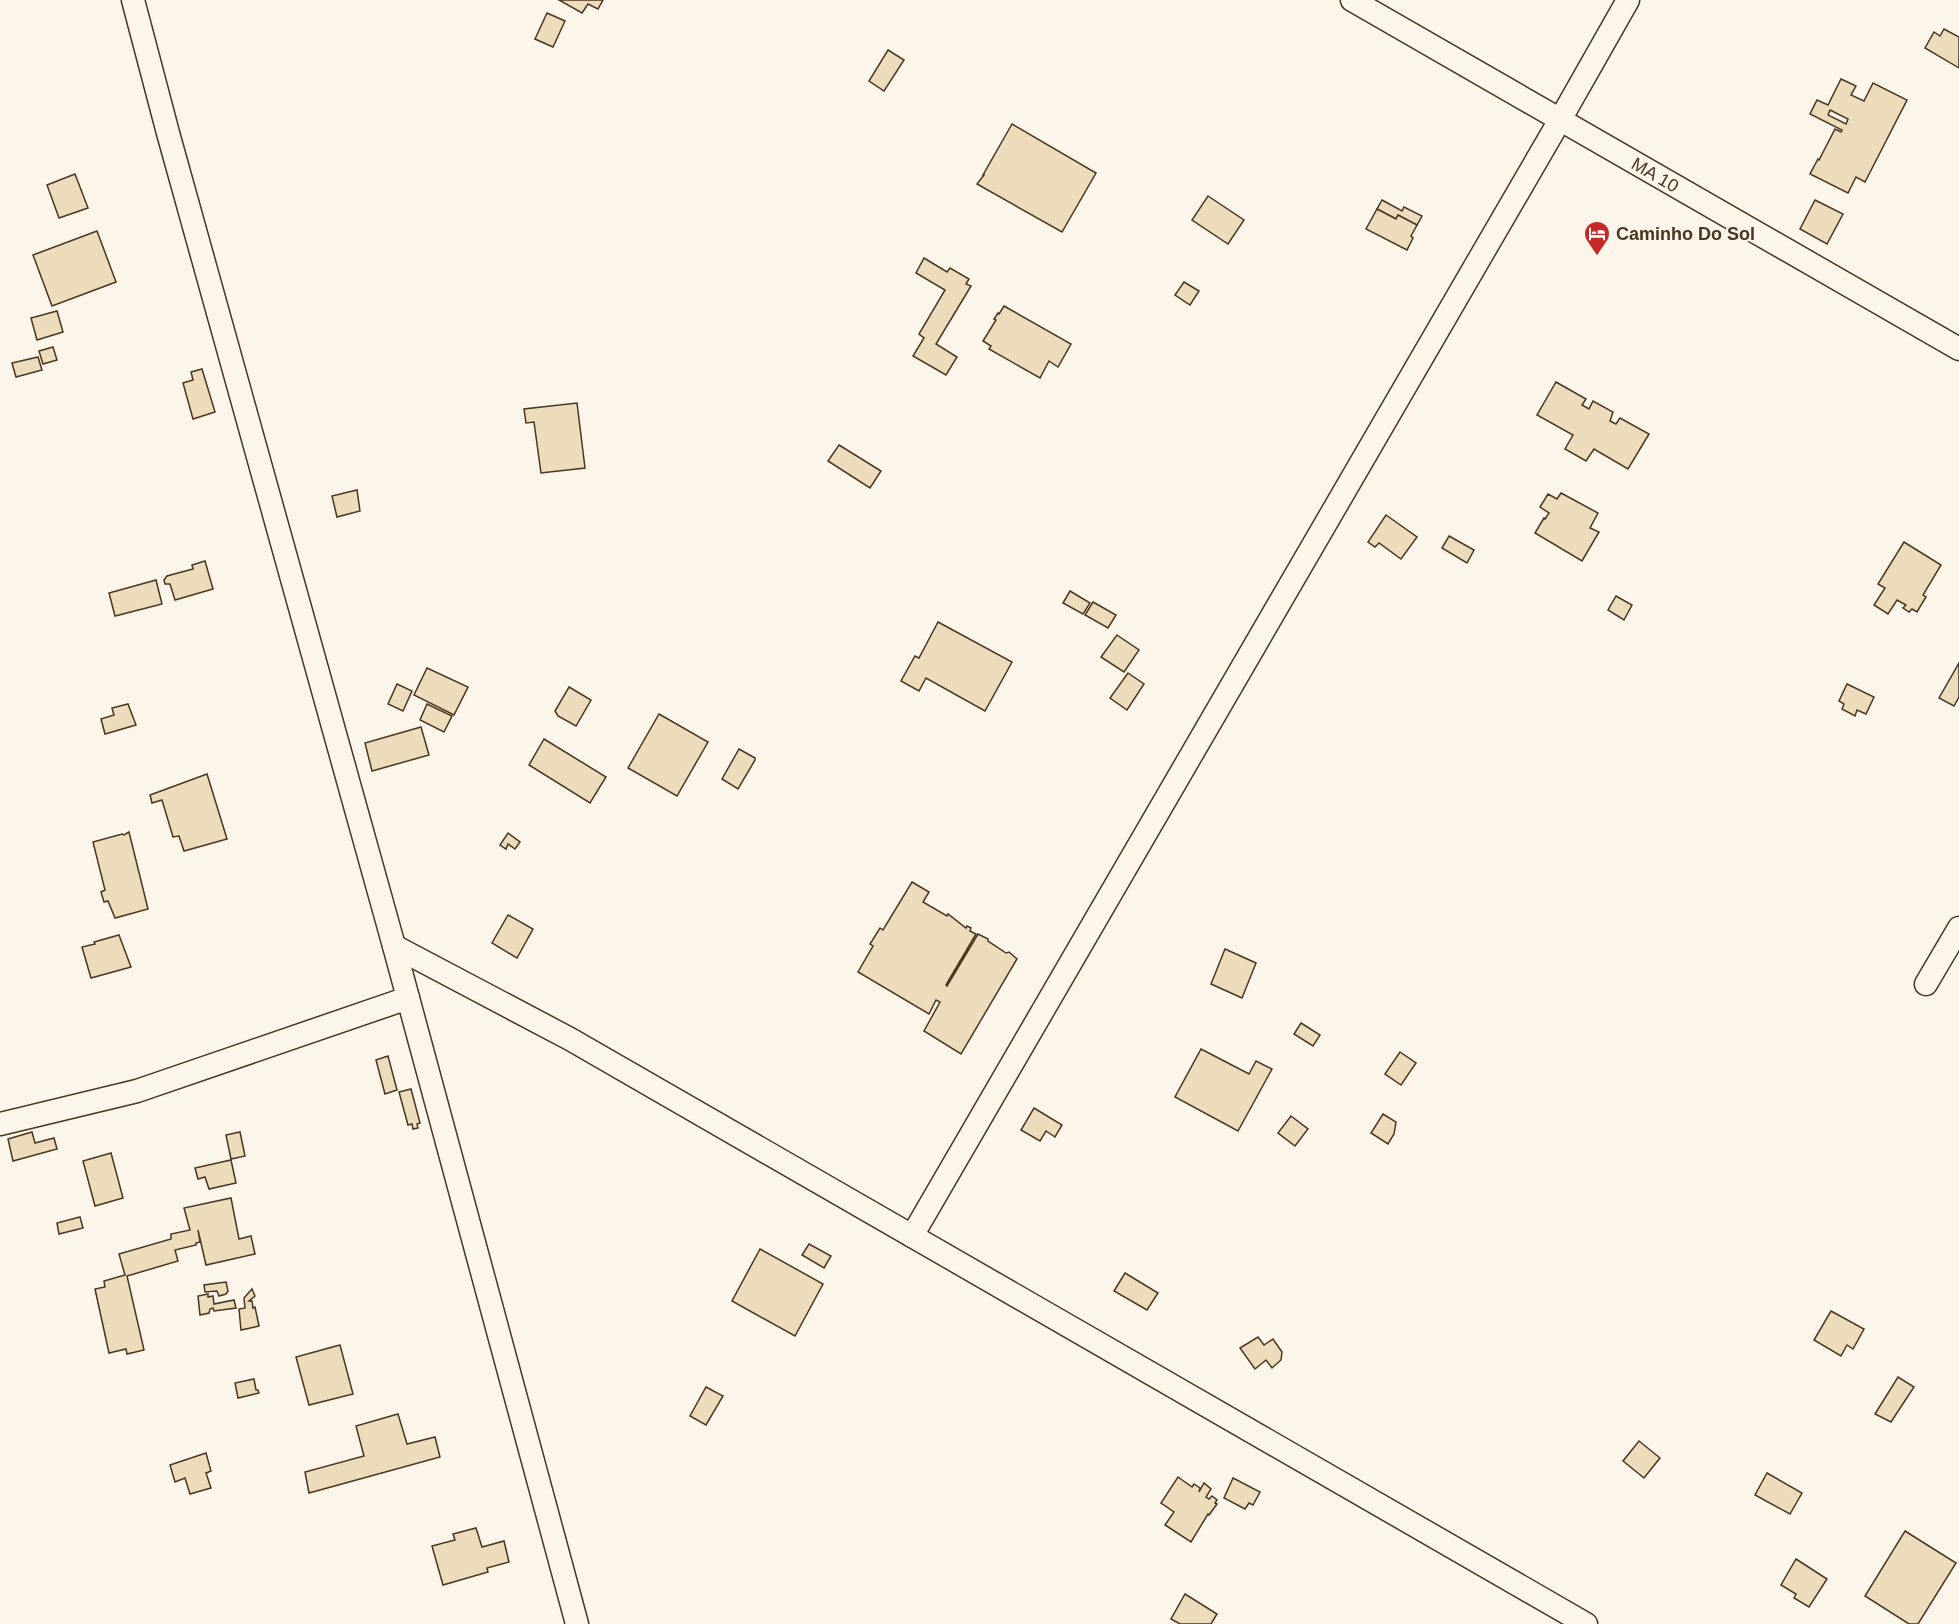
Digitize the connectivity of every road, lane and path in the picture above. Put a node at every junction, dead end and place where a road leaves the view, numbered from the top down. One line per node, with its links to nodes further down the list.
1 (133, 0): 7 (street)
2 (1352, 0): 4 (street, MA 10)
3 (1628, 0): 4 (street)
4 (1560, 120): 5 (street, MA 10); 11 (street)
5 (1959, 349)
6 (1959, 928): 8 (street)
7 (394, 946): 9 (street); 11 (street)
8 (1926, 984)
9 (408, 998): 10 (street); 12 (street)
10 (0, 1124)
11 (912, 1236): 13 (street)
12 (577, 1624)
13 (1587, 1624)

